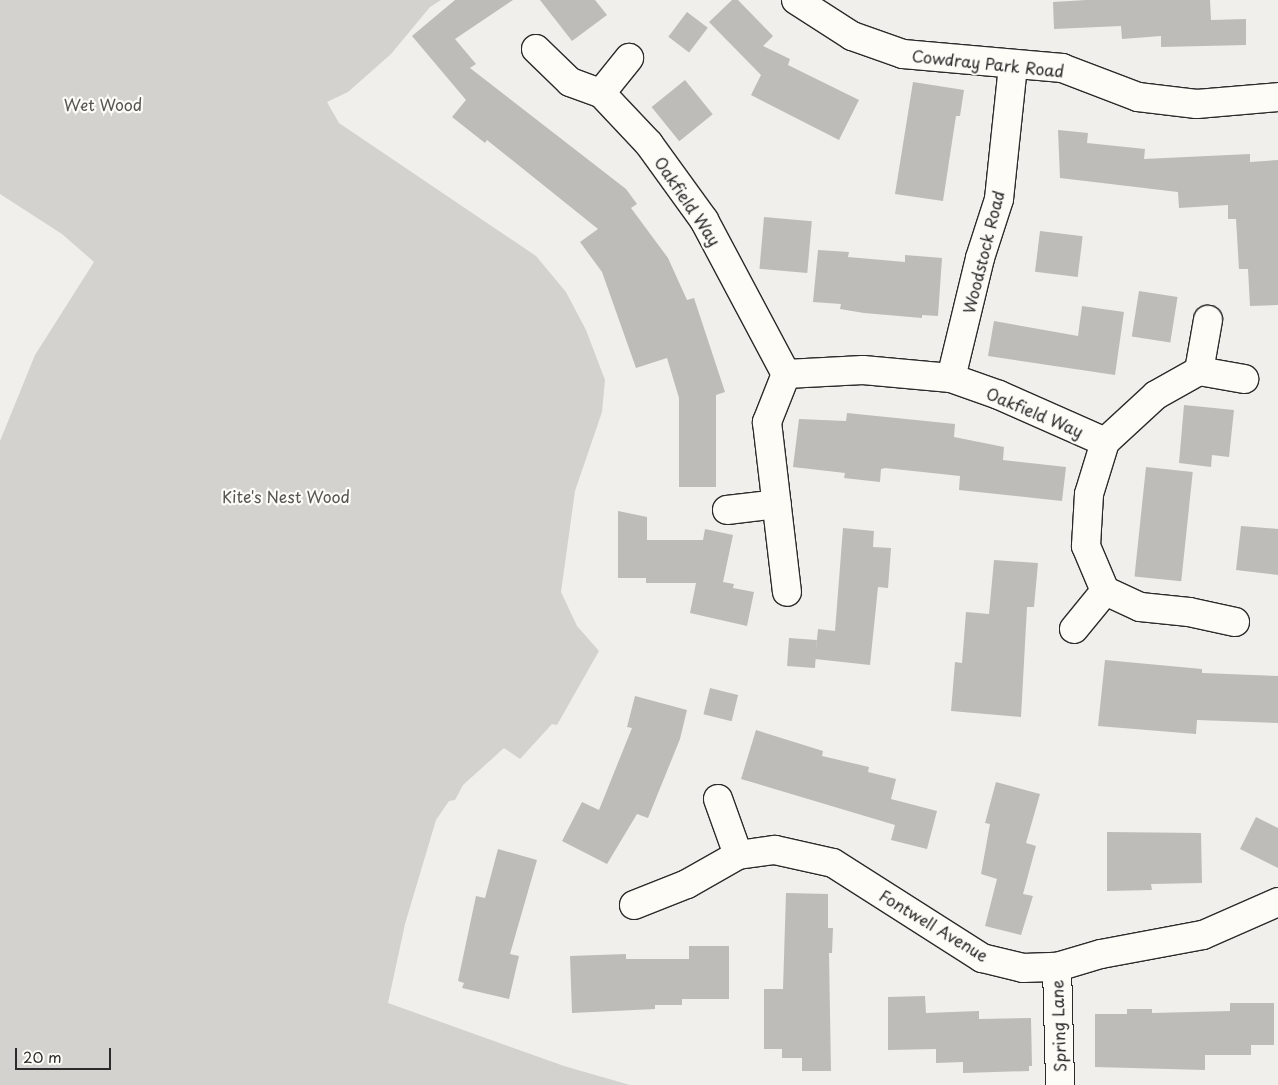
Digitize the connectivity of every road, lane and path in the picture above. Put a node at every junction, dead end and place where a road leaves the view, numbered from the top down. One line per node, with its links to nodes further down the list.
1 (796, 0): 4 (street, Cowdray Park Road)
2 (536, 49): 5 (street, Oakfield Way)
3 (629, 58): 5 (street)
4 (1013, 65): 6 (street, Cowdray Park Road); 10 (street, Woodstock Road)
5 (601, 93): 9 (street, Oakfield Way)
6 (1278, 98)
7 (1208, 320): 8 (street)
8 (1199, 371): 11 (street); 12 (street)
9 (786, 374): 10 (street, Oakfield Way); 13 (street)
10 (951, 378): 12 (street, Oakfield Way)
11 (1244, 379)
12 (1105, 442): 15 (street)
13 (777, 504): 14 (street); 16 (street)
14 (727, 510)
15 (1105, 591): 17 (street); 18 (street)
16 (787, 592)
17 (1235, 622)
18 (1074, 630)
19 (718, 799): 20 (street)
20 (738, 855): 22 (street, Fontwell Avenue); 23 (street, Fontwell Avenue)
21 (1278, 902): 23 (street, Fontwell Avenue)
22 (634, 905)
23 (1056, 967): 24 (street, Spring Lane)
24 (1060, 1085)

